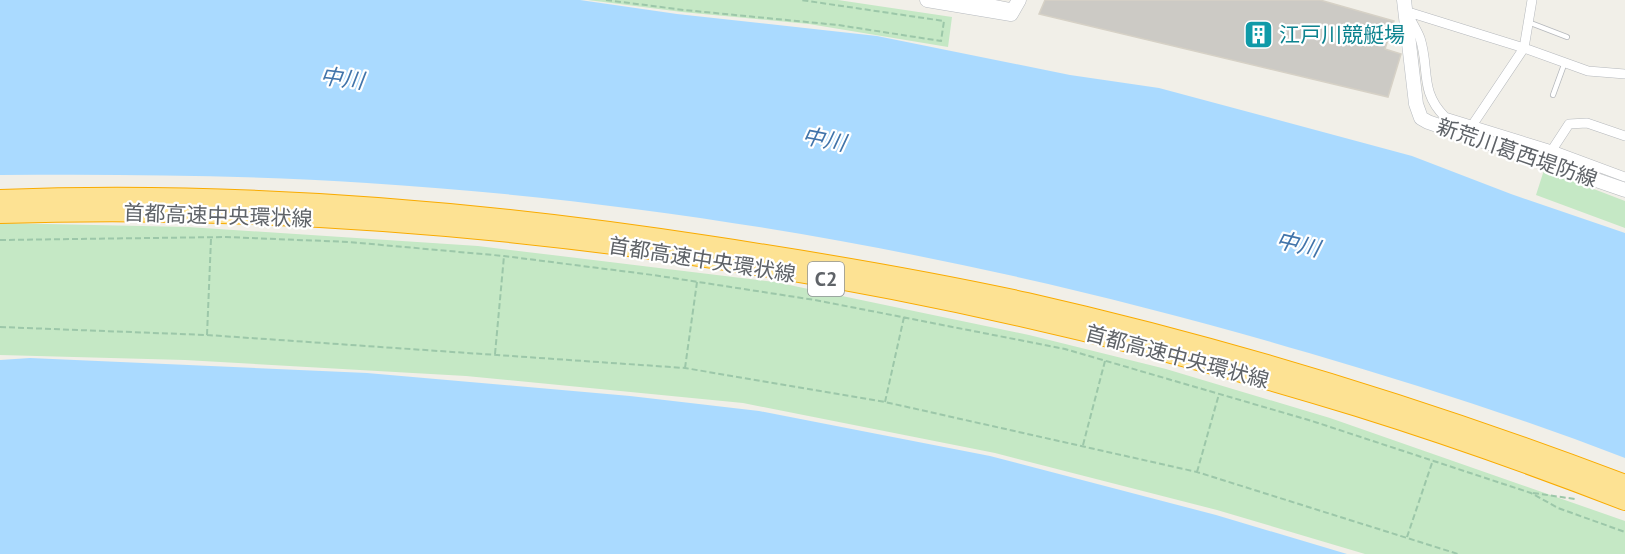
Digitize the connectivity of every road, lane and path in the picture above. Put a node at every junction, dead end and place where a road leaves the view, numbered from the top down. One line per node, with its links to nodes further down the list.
1 (606, 0): 2 (path)
2 (801, 0)
3 (927, 0): 6 (main road)
4 (973, 0): 6 (street)
5 (1532, 0): 8 (street)
6 (1018, 4)
7 (1406, 4): 10 (street); 14 (street); 18 (main road, 新荒川葛西堤防線)
8 (1528, 22): 9 (lane); 10 (street)
9 (1567, 37)
10 (1524, 48): 11 (street); 14 (street)
11 (1565, 62): 12 (street); 13 (lane)
12 (1625, 74)
13 (1553, 95)
14 (1471, 127): 16 (street)
15 (1625, 136): 16 (street)
16 (1552, 150): 17 (street)
17 (1625, 177)
18 (1625, 190)
19 (0, 199): 36 (highway, 首都高速中央環状線 / C2)
20 (0, 214): 37 (highway, 首都高速中央環状線 / C2)
21 (212, 237): 22 (path); 23 (path); 27 (path)
22 (0, 240)
23 (504, 256): 24 (path); 28 (path)
24 (697, 282): 25 (path); 30 (path)
25 (904, 316): 29 (path); 32 (path)
26 (0, 327): 27 (path)
27 (207, 335): 28 (path)
28 (495, 354): 30 (path)
29 (1105, 360): 31 (path); 33 (path)
30 (685, 368): 32 (path)
31 (1219, 393): 34 (path); 35 (path)
32 (885, 402): 33 (path)
33 (1083, 445): 35 (path)
34 (1433, 460): 38 (path); 39 (path)
35 (1197, 472): 39 (path)
36 (1625, 484)
37 (1625, 501)
38 (1625, 532)
39 (1407, 537): 40 (path)
40 (1458, 554)

